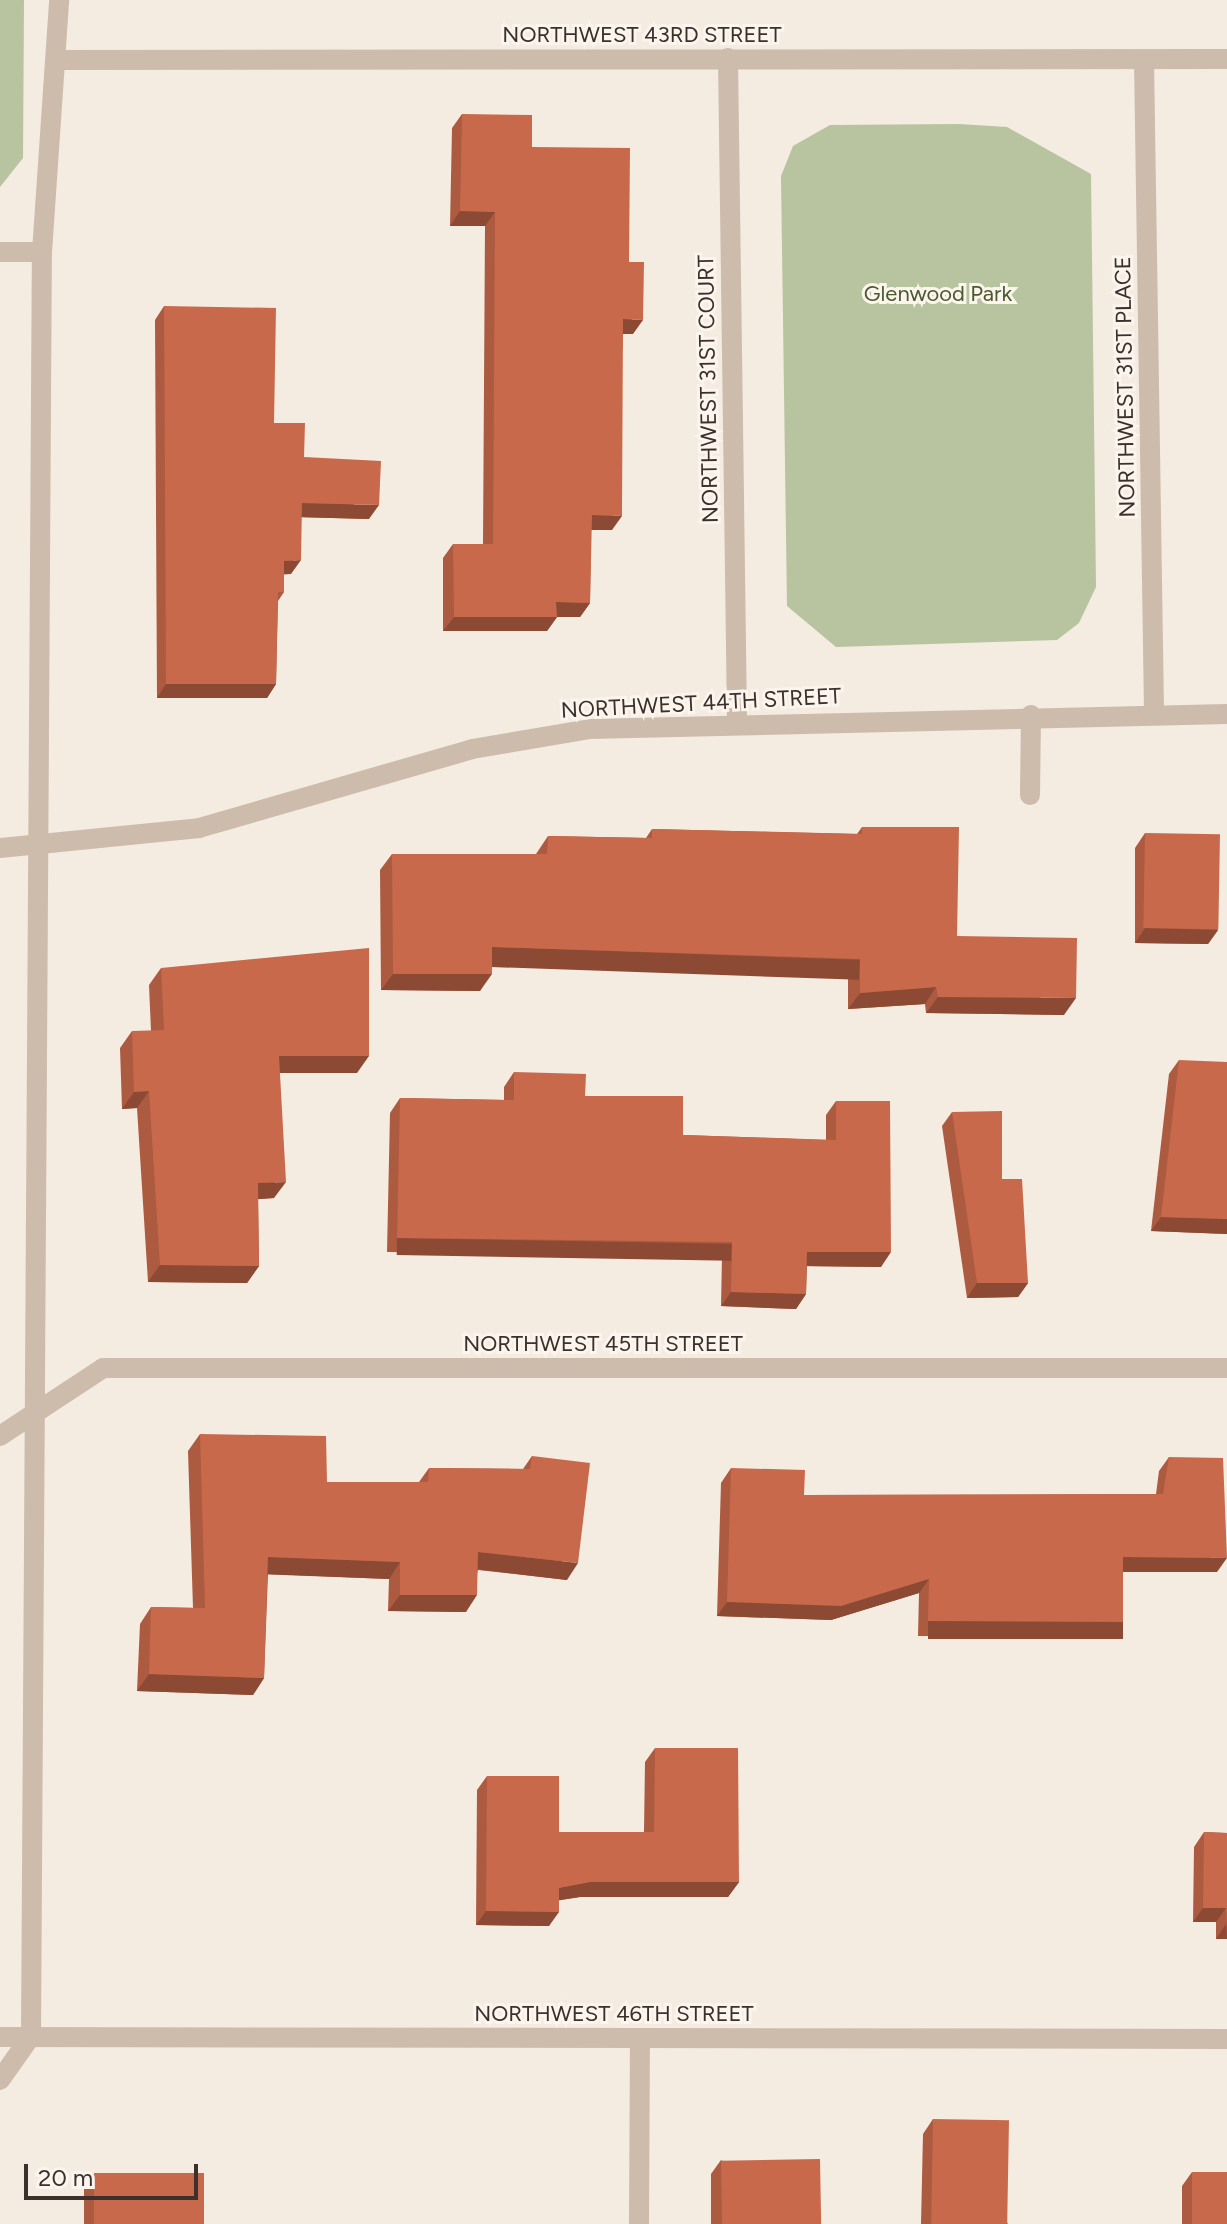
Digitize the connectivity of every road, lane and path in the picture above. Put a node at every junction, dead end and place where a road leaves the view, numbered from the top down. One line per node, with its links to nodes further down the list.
1 (59, 0): 4 (street)
2 (728, 58): 4 (street, NORTHWEST 43RD STREET); 5 (street, NORTHWEST 43RD STREET); 11 (street, NORTHWEST 31ST COURT)
3 (1227, 59): 5 (street, NORTHWEST 43RD STREET)
4 (58, 60): 7 (street)
5 (1144, 60): 8 (street, NORTHWEST 31ST PLACE)
6 (0, 252): 7 (street)
7 (42, 252): 14 (street)
8 (1154, 714): 9 (street, NORTHWEST 44TH STREET); 10 (street, NORTHWEST 44TH STREET)
9 (1227, 714)
10 (1031, 715): 11 (street, NORTHWEST 44TH STREET); 12 (street)
11 (737, 720): 14 (street, NORTHWEST 44TH STREET)
12 (1030, 795)
13 (0, 848): 14 (street, NORTHWEST 44TH STREET)
14 (39, 849): 16 (street)
15 (1227, 1368): 16 (street, NORTHWEST 45TH STREET)
16 (36, 1419): 17 (street, NORTHWEST 45TH STREET); 18 (street)
17 (0, 1436)
18 (31, 2036): 19 (street, NORTHWEST 46TH STREET); 20 (street, NORTHWEST 46TH STREET); 22 (street)
19 (0, 2037)
20 (640, 2038): 21 (street, NORTHWEST 46TH STREET); 23 (street)
21 (1227, 2039)
22 (0, 2080)
23 (639, 2224)

